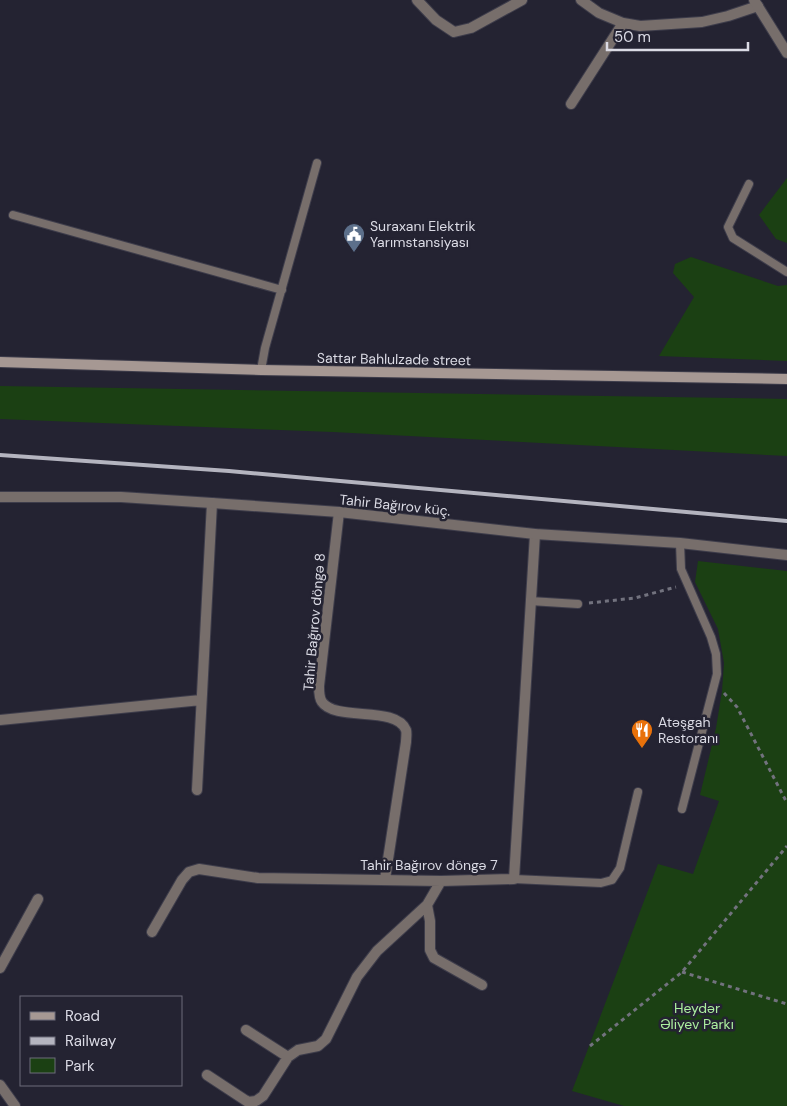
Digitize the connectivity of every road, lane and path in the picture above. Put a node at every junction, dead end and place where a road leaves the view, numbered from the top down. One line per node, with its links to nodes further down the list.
1 (417, 0): 2 (street)
2 (522, 0)
3 (581, 0): 5 (street)
4 (756, 3): 5 (street); 6 (street)
5 (623, 23): 7 (street)
6 (787, 53)
7 (571, 104)
8 (317, 163): 12 (lane)
9 (749, 184): 11 (lane)
10 (13, 216): 12 (lane)
11 (787, 272)
12 (282, 290): 14 (lane)
13 (0, 362): 14 (main road, Sattar Bahlulzade street)
14 (261, 370): 15 (main road, Sattar Bahlulzade street)
15 (787, 379)
16 (0, 496): 17 (street, Tahir Bağırov küç.)
17 (212, 503): 18 (street, Tahir Bağırov küç.); 26 (street)
18 (339, 512): 19 (street, Tahir Bağırov küç.); 33 (street, Tahir Bağırov döngə 8)
19 (535, 534): 20 (street, Tahir Bağırov küç.); 23 (street, Tahir Bağırov döngə 7)
20 (680, 543): 21 (street, Tahir Bağırov küç.); 22 (lane)
21 (787, 555)
22 (686, 583): 24 (path); 31 (lane)
23 (530, 601): 24 (lane); 34 (street, Tahir Bağırov döngə 7)
24 (578, 604)
25 (722, 691): 30 (path)
26 (200, 700): 27 (street); 28 (street)
27 (0, 720)
28 (197, 790)
29 (638, 792): 34 (lane)
30 (787, 803)
31 (682, 809)
32 (787, 846): 40 (path)
33 (385, 879): 35 (street, Tahir Bağırov döngə 7); 38 (street, Tahir Bağırov döngə 7)
34 (514, 879): 35 (street, Tahir Bağırov döngə 7)
35 (441, 881): 37 (street)
36 (38, 899): 39 (street)
37 (427, 905): 41 (street); 45 (street)
38 (152, 932)
39 (0, 968)
40 (682, 972): 42 (path); 44 (path)
41 (482, 985)
42 (787, 1004)
43 (246, 1030): 45 (street)
44 (590, 1046)
45 (288, 1057): 46 (street)
46 (207, 1075)
47 (0, 1085): 48 (street)
48 (15, 1106)

